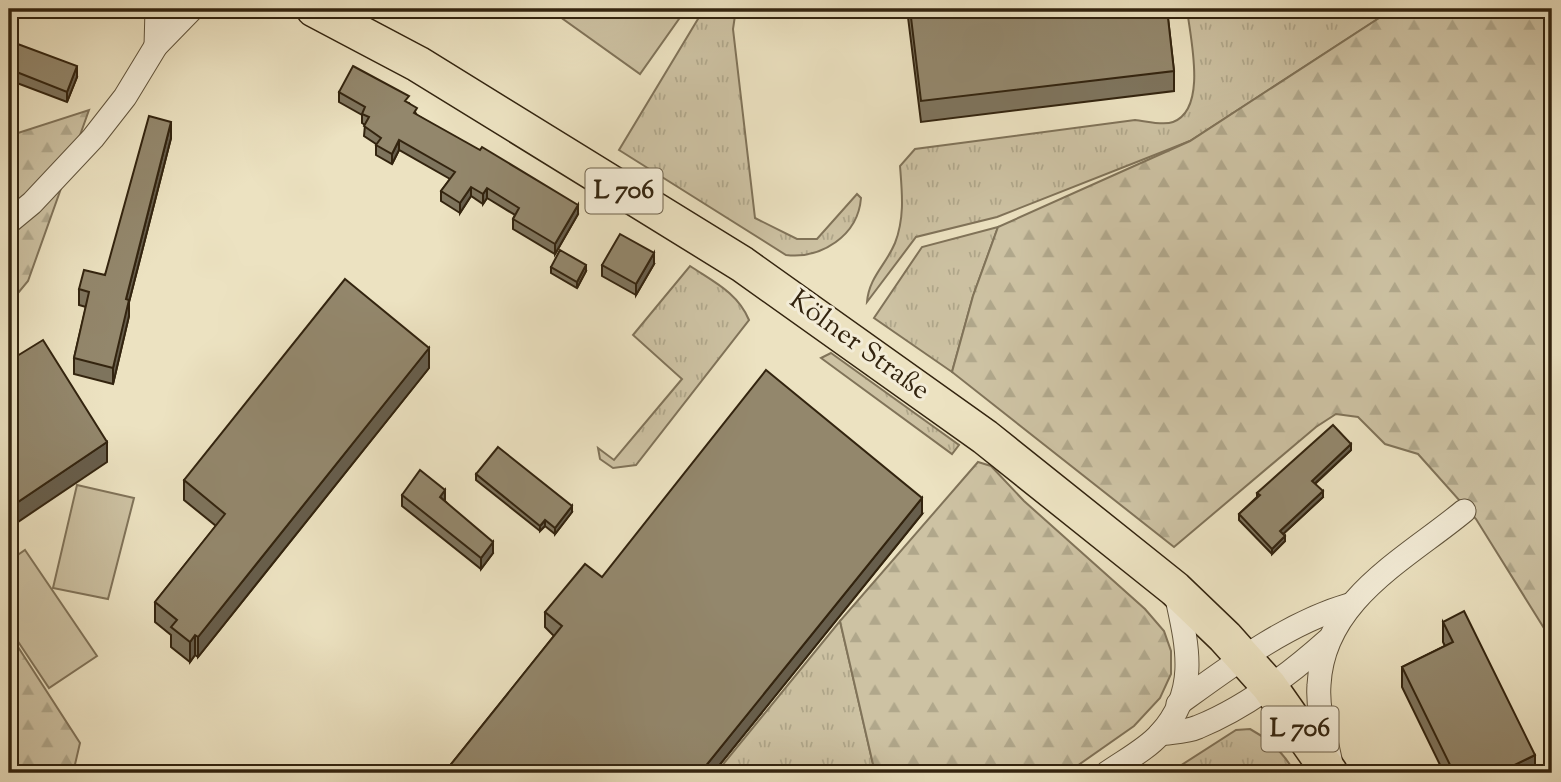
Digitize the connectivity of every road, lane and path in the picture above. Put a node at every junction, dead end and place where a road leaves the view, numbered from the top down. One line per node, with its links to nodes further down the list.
1 (192, 9): 4 (street)
2 (314, 9): 7 (main road, Kölner Straße / L 706)
3 (158, 11): 4 (street)
4 (156, 46): 5 (street)
5 (9, 222)
6 (1464, 511): 8 (street)
7 (1175, 589): 10 (main road, Kölner Straße / L 706); 12 (street)
8 (1349, 605): 9 (street); 10 (street)
9 (1331, 637): 11 (street); 15 (street)
10 (1245, 659): 11 (main road, Kölner Straße / L 706); 12 (street)
11 (1269, 686): 13 (street); 15 (main road, Kölner Straße / L 706)
12 (1178, 704): 13 (street)
13 (1160, 734): 14 (street)
14 (1107, 773)
15 (1332, 773)

